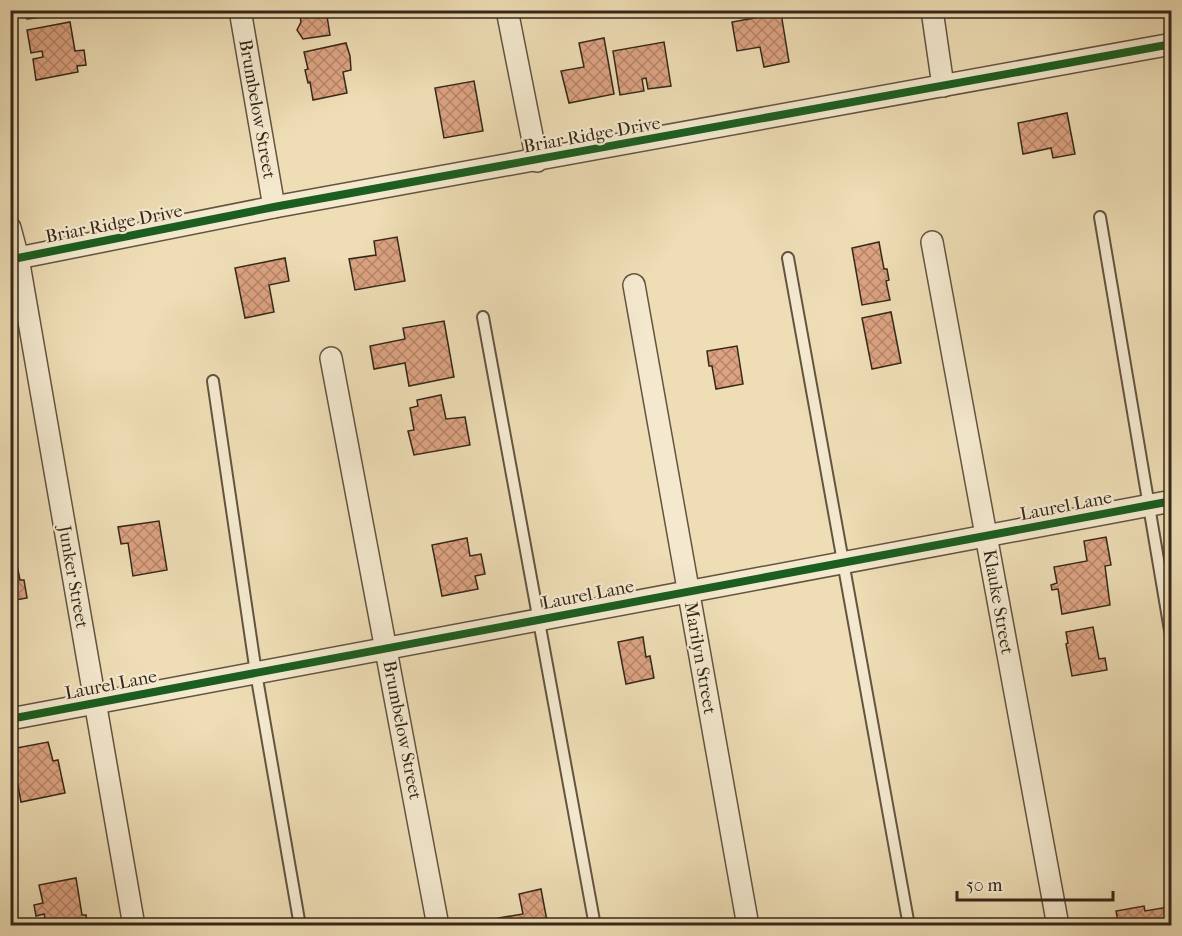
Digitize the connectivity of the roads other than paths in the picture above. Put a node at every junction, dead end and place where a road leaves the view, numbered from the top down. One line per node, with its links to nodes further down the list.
1 (240, 10): 7 (street, Brumbelow Street)
2 (507, 10): 6 (street)
3 (932, 10): 5 (street)
4 (1172, 44): 5 (street, Briar Ridge Drive)
5 (943, 86): 6 (street, Briar Ridge Drive)
6 (537, 160): 7 (street, Briar Ridge Drive)
7 (274, 207): 11 (street, Briar Ridge Drive)
8 (1100, 217): 18 (lane)
9 (10, 228): 11 (street, Junker Street)
10 (932, 242): 19 (street, Klauke Street)
11 (18, 258): 26 (street, Junker Street)
12 (788, 258): 20 (lane)
13 (634, 285): 21 (street, Marilyn Street)
14 (483, 317): 22 (lane)
15 (331, 358): 24 (street, Brumbelow Street)
16 (213, 381): 25 (lane)
17 (1172, 501): 18 (street, Laurel Lane)
18 (1148, 505): 19 (street, Laurel Lane); 23 (lane)
19 (986, 536): 20 (street, Laurel Lane); 34 (street, Klauke Street)
20 (843, 563): 21 (street, Laurel Lane); 33 (lane)
21 (688, 592): 22 (street, Laurel Lane); 32 (street, Marilyn Street)
22 (539, 620): 24 (street, Laurel Lane); 31 (lane)
23 (1172, 642)
24 (386, 649): 25 (street, Laurel Lane); 30 (street, Brumbelow Street)
25 (255, 673): 26 (street, Laurel Lane); 29 (lane)
26 (95, 703): 27 (street, Laurel Lane); 28 (street, Junker Street)
27 (10, 719)
28 (134, 926)
29 (300, 926)
30 (438, 926)
31 (595, 926)
32 (748, 926)
33 (909, 926)
34 (1058, 926)

